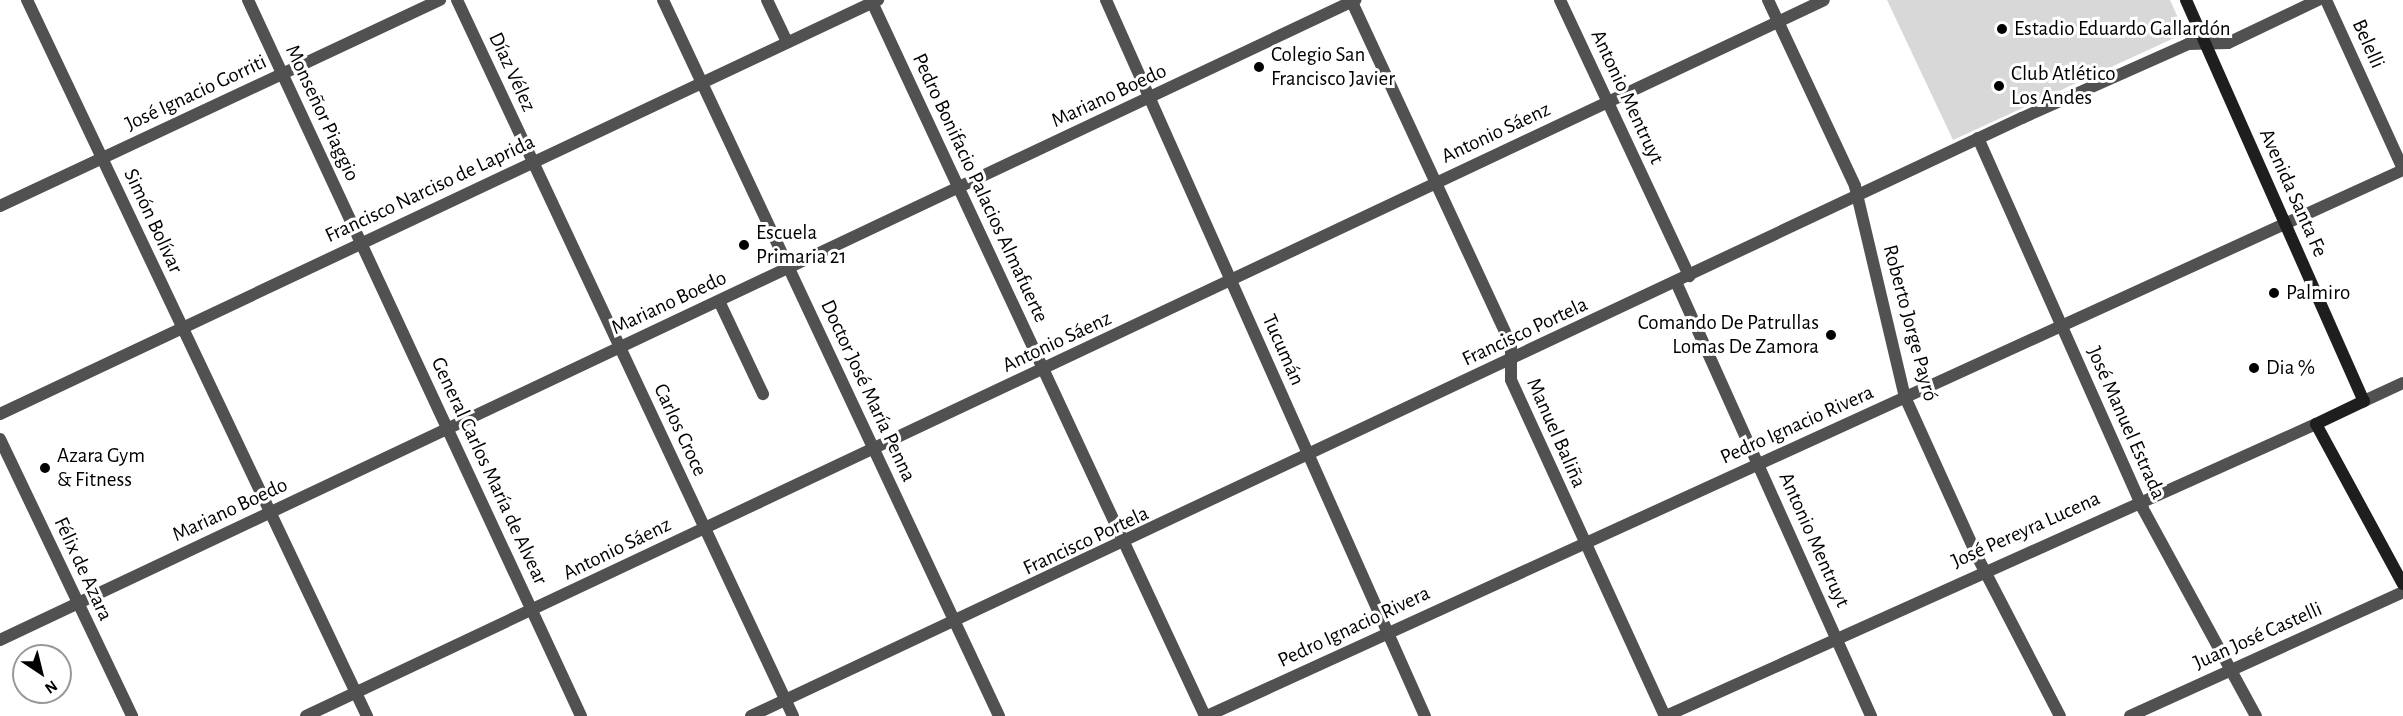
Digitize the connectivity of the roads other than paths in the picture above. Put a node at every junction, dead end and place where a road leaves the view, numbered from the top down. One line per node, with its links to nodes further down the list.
1 (27, 0): 24 (street, Simón Bolívar)
2 (248, 0): 19 (street, Monseñor Piaggio)
3 (440, 0): 19 (street, José Ignacio Gorriti)
4 (457, 0): 25 (street, Díaz Vélez)
5 (663, 0): 20 (street, Doctor José María Penna)
6 (767, 0): 17 (street)
7 (1106, 0): 21 (street, Tucumán)
8 (1352, 0): 21 (street, Mariano Boedo); 27 (street, Manuel Baliña)
9 (1560, 0): 22 (street, Antonio Mentruyt)
10 (1768, 0): 16 (street, Roberto Jorge Payró)
11 (1824, 0): 16 (street, Antonio Sáenz)
12 (2186, 0): 18 (main road, Avenida Santa Fe)
13 (2318, 0): 18 (street, Francisco Portela)
14 (2326, 0): 26 (street, Belelli)
15 (874, 1): 17 (street, Francisco Narciso de Laprida); 28 (street, Pedro Bonifacio Palacios Almafuerte)
16 (1778, 21): 22 (street, Antonio Sáenz); 29 (street, Roberto Jorge Payró)
17 (787, 42): 20 (street, Francisco Narciso de Laprida)
18 (2204, 42): 23 (street, Francisco Portela); 31 (main road, Avenida Santa Fe)
19 (282, 74): 24 (street, José Ignacio Gorriti); 32 (street, Monseñor Piaggio)
20 (702, 82): 25 (street, Francisco Narciso de Laprida); 33 (street, Doctor José María Penna)
21 (1149, 99): 28 (street, Mariano Boedo); 35 (street, Tucumán)
22 (1608, 103): 27 (street, Antonio Sáenz); 34 (street, Antonio Mentruyt)
23 (1978, 138): 29 (street, Francisco Portela); 39 (street, José Manuel Estrada)
24 (102, 159): 30 (street, José Ignacio Gorriti); 38 (street, Simón Bolívar)
25 (533, 161): 32 (street, Francisco Narciso de Laprida); 40 (street, Carlos Croce)
26 (2403, 170): 31 (street, Pedro Ignacio Rivera)
27 (1436, 182): 35 (street, Antonio Sáenz); 41 (street, Manuel Baliña)
28 (959, 188): 33 (street, Mariano Boedo); 42 (street, Pedro Bonifacio Palacios Almafuerte)
29 (1858, 195): 34 (street, Francisco Portela); 45 (street, Roberto Jorge Payró)
30 (0, 206)
31 (2286, 225): 39 (street, Pedro Ignacio Rivera); 46 (main road, Avenida Santa Fe)
32 (361, 243): 38 (street, Francisco Narciso de Laprida); 49 (street, General Carlos María de Alvear)
33 (789, 268): 37 (street, Mariano Boedo); 51 (street, Doctor José María Penna)
34 (1689, 276): 36 (street, Francisco Portela)
35 (1231, 282): 42 (street, Antonio Sáenz); 52 (street, Tucumán)
36 (1677, 282): 41 (street, Francisco Portela); 53 (street, Antonio Mentruyt)
37 (719, 301): 40 (street, Mariano Boedo); 44 (street)
38 (182, 328): 47 (street, Francisco Narciso de Laprida); 55 (street, Simón Bolívar)
39 (2062, 328): 45 (street, Pedro Ignacio Rivera); 54 (street, José Manuel Estrada)
40 (620, 348): 49 (street, Mariano Boedo); 56 (street, Carlos Croce)
41 (1509, 362): 52 (street, Francisco Portela); 57 (street, Manuel Baliña)
42 (1044, 370): 51 (street, Antonio Sáenz); 58 (street, Pedro Bonifacio Palacios Almafuerte)
43 (2403, 383): 46 (street, José Pereyra Lucena)
44 (763, 394)
45 (1905, 397): 53 (street, Pedro Ignacio Rivera); 59 (street, Roberto Jorge Payró)
46 (2364, 401): 48 (main road, José Pereyra Lucena)
47 (0, 414)
48 (2316, 424): 54 (street, José Pereyra Lucena); 60 (main road)
49 (447, 429): 55 (street, Mariano Boedo); 63 (street, General Carlos María de Alvear)
50 (0, 439): 62 (street, Félix de Azara)
51 (874, 450): 56 (street, Antonio Sáenz); 64 (street, Doctor José María Penna)
52 (1309, 456): 58 (street, Francisco Portela); 65 (street, Tucumán)
53 (1759, 463): 57 (street, Pedro Ignacio Rivera); 66 (street, Antonio Mentruyt)
54 (2139, 502): 59 (street, José Pereyra Lucena); 68 (street, José Manuel Estrada)
55 (270, 513): 62 (street, Mariano Boedo); 69 (street, Simón Bolívar)
56 (705, 528): 63 (street, Antonio Sáenz); 70 (street, Carlos Croce)
57 (1583, 543): 65 (street, Pedro Ignacio Rivera); 80 (street, Manuel Baliña)
58 (1124, 544): 64 (street, Francisco Portela); 78 (street, Pedro Bonifacio Palacios Almafuerte)
59 (1984, 569): 66 (street, José Pereyra Lucena); 82 (street, Roberto Jorge Payró)
60 (2403, 584)
61 (2403, 592): 68 (street, Juan José Castelli)
62 (78, 603): 67 (street, Mariano Boedo); 71 (street, Félix de Azara)
63 (532, 611): 69 (street, Antonio Sáenz); 74 (street, General Carlos María de Alvear)
64 (957, 623): 70 (street, Francisco Portela); 77 (street, Doctor José María Penna)
65 (1388, 633): 78 (street, Pedro Ignacio Rivera); 79 (street, Tucumán)
66 (1835, 638): 80 (street, José Pereyra Lucena); 81 (street, Antonio Mentruyt)
67 (0, 640)
68 (2231, 670): 83 (street, Juan José Castelli); 84 (street, José Manuel Estrada)
69 (356, 692): 72 (street, Antonio Sáenz); 73 (street, Simón Bolívar)
70 (785, 700): 75 (street, Francisco Portela); 76 (street, Carlos Croce)
71 (132, 716)
72 (306, 716)
73 (367, 716)
74 (581, 716)
75 (751, 716)
76 (793, 716)
77 (999, 716)
78 (1206, 716)
79 (1425, 716)
80 (1665, 716)
81 (1872, 716)
82 (2060, 716)
83 (2130, 716)
84 (2256, 716)

